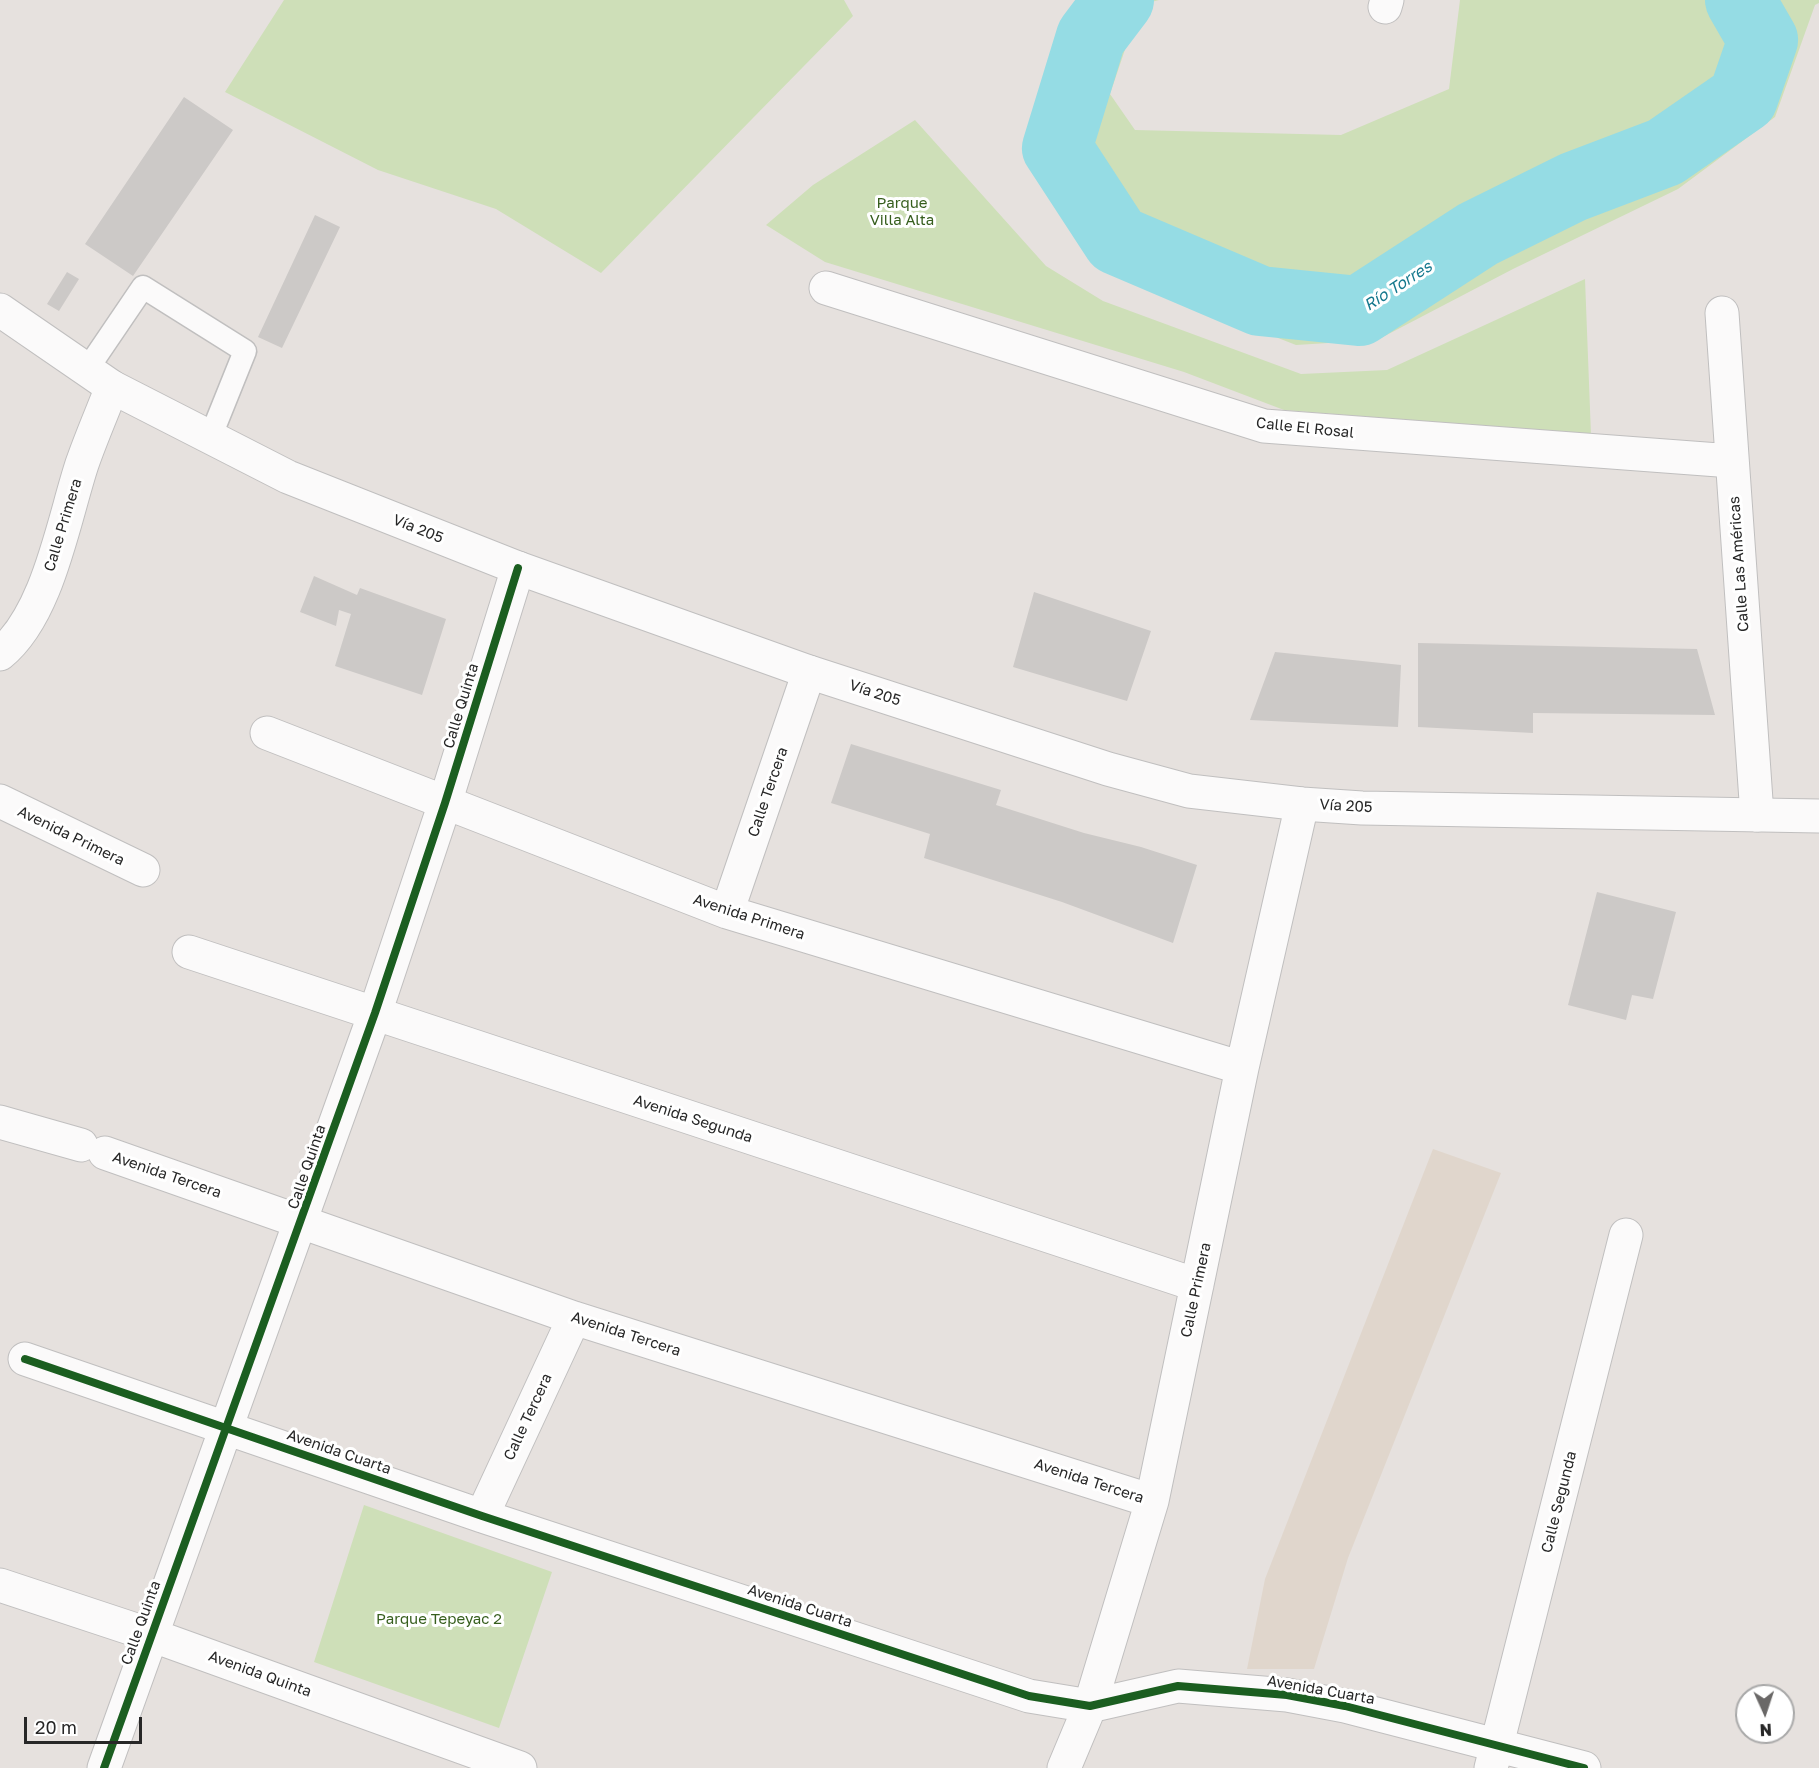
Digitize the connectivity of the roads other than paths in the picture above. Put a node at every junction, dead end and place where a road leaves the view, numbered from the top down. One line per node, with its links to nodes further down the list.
1 (826, 288): 6 (street, Calle El Rosal)
2 (0, 310): 4 (street, Vía 205)
3 (1722, 313): 6 (street, Calle Las Américas)
4 (99, 379): 5 (street, Vía 205); 5 (lane); 8 (street, Calle Primera)
5 (210, 438): 7 (street, Vía 205)
6 (1732, 461): 14 (street, Calle Las Américas)
7 (518, 568): 9 (street, Vía 205); 12 (street, Calle Quinta)
8 (0, 654)
9 (809, 672): 13 (street, Vía 205); 17 (street, Calle Tercera)
10 (267, 733): 12 (street, Avenida Primera)
11 (0, 801): 16 (street, Avenida Primera)
12 (445, 803): 17 (street, Avenida Primera); 19 (street, Calle Quinta)
13 (1302, 804): 14 (street, Vía 205); 20 (street, Calle Primera)
14 (1757, 814): 15 (street, Vía 205)
15 (1819, 816)
16 (143, 870)
17 (727, 912): 20 (street, Avenida Primera)
18 (189, 952): 19 (street, Avenida Segunda)
19 (375, 1013): 22 (street, Calle Quinta); 24 (street, Avenida Segunda)
20 (1242, 1068): 24 (street, Calle Primera)
21 (0, 1122): 22 (street, Avenida Tercera)
22 (301, 1222): 25 (street, Avenida Tercera); 27 (street, Calle Quinta)
23 (1626, 1235): 33 (street, Calle Segunda)
24 (1197, 1285): 28 (street, Calle Primera)
25 (574, 1318): 28 (street, Avenida Tercera); 29 (street, Calle Tercera)
26 (25, 1359): 27 (street, Avenida Cuarta)
27 (226, 1427): 29 (street, Avenida Cuarta); 31 (street, Calle Quinta)
28 (1152, 1501): 32 (street, Calle Primera)
29 (482, 1516): 32 (street, Avenida Cuarta)
30 (0, 1585): 31 (street, Avenida Quinta)
31 (151, 1635): 34 (street, Calle Quinta); 35 (street, Avenida Quinta)
32 (1090, 1706): 33 (street, Avenida Cuarta); 36 (street, Calle Primera)
33 (1494, 1756): 37 (street, Avenida Cuarta)
34 (104, 1768)
35 (520, 1768)
36 (1064, 1768)
37 (1584, 1768)

